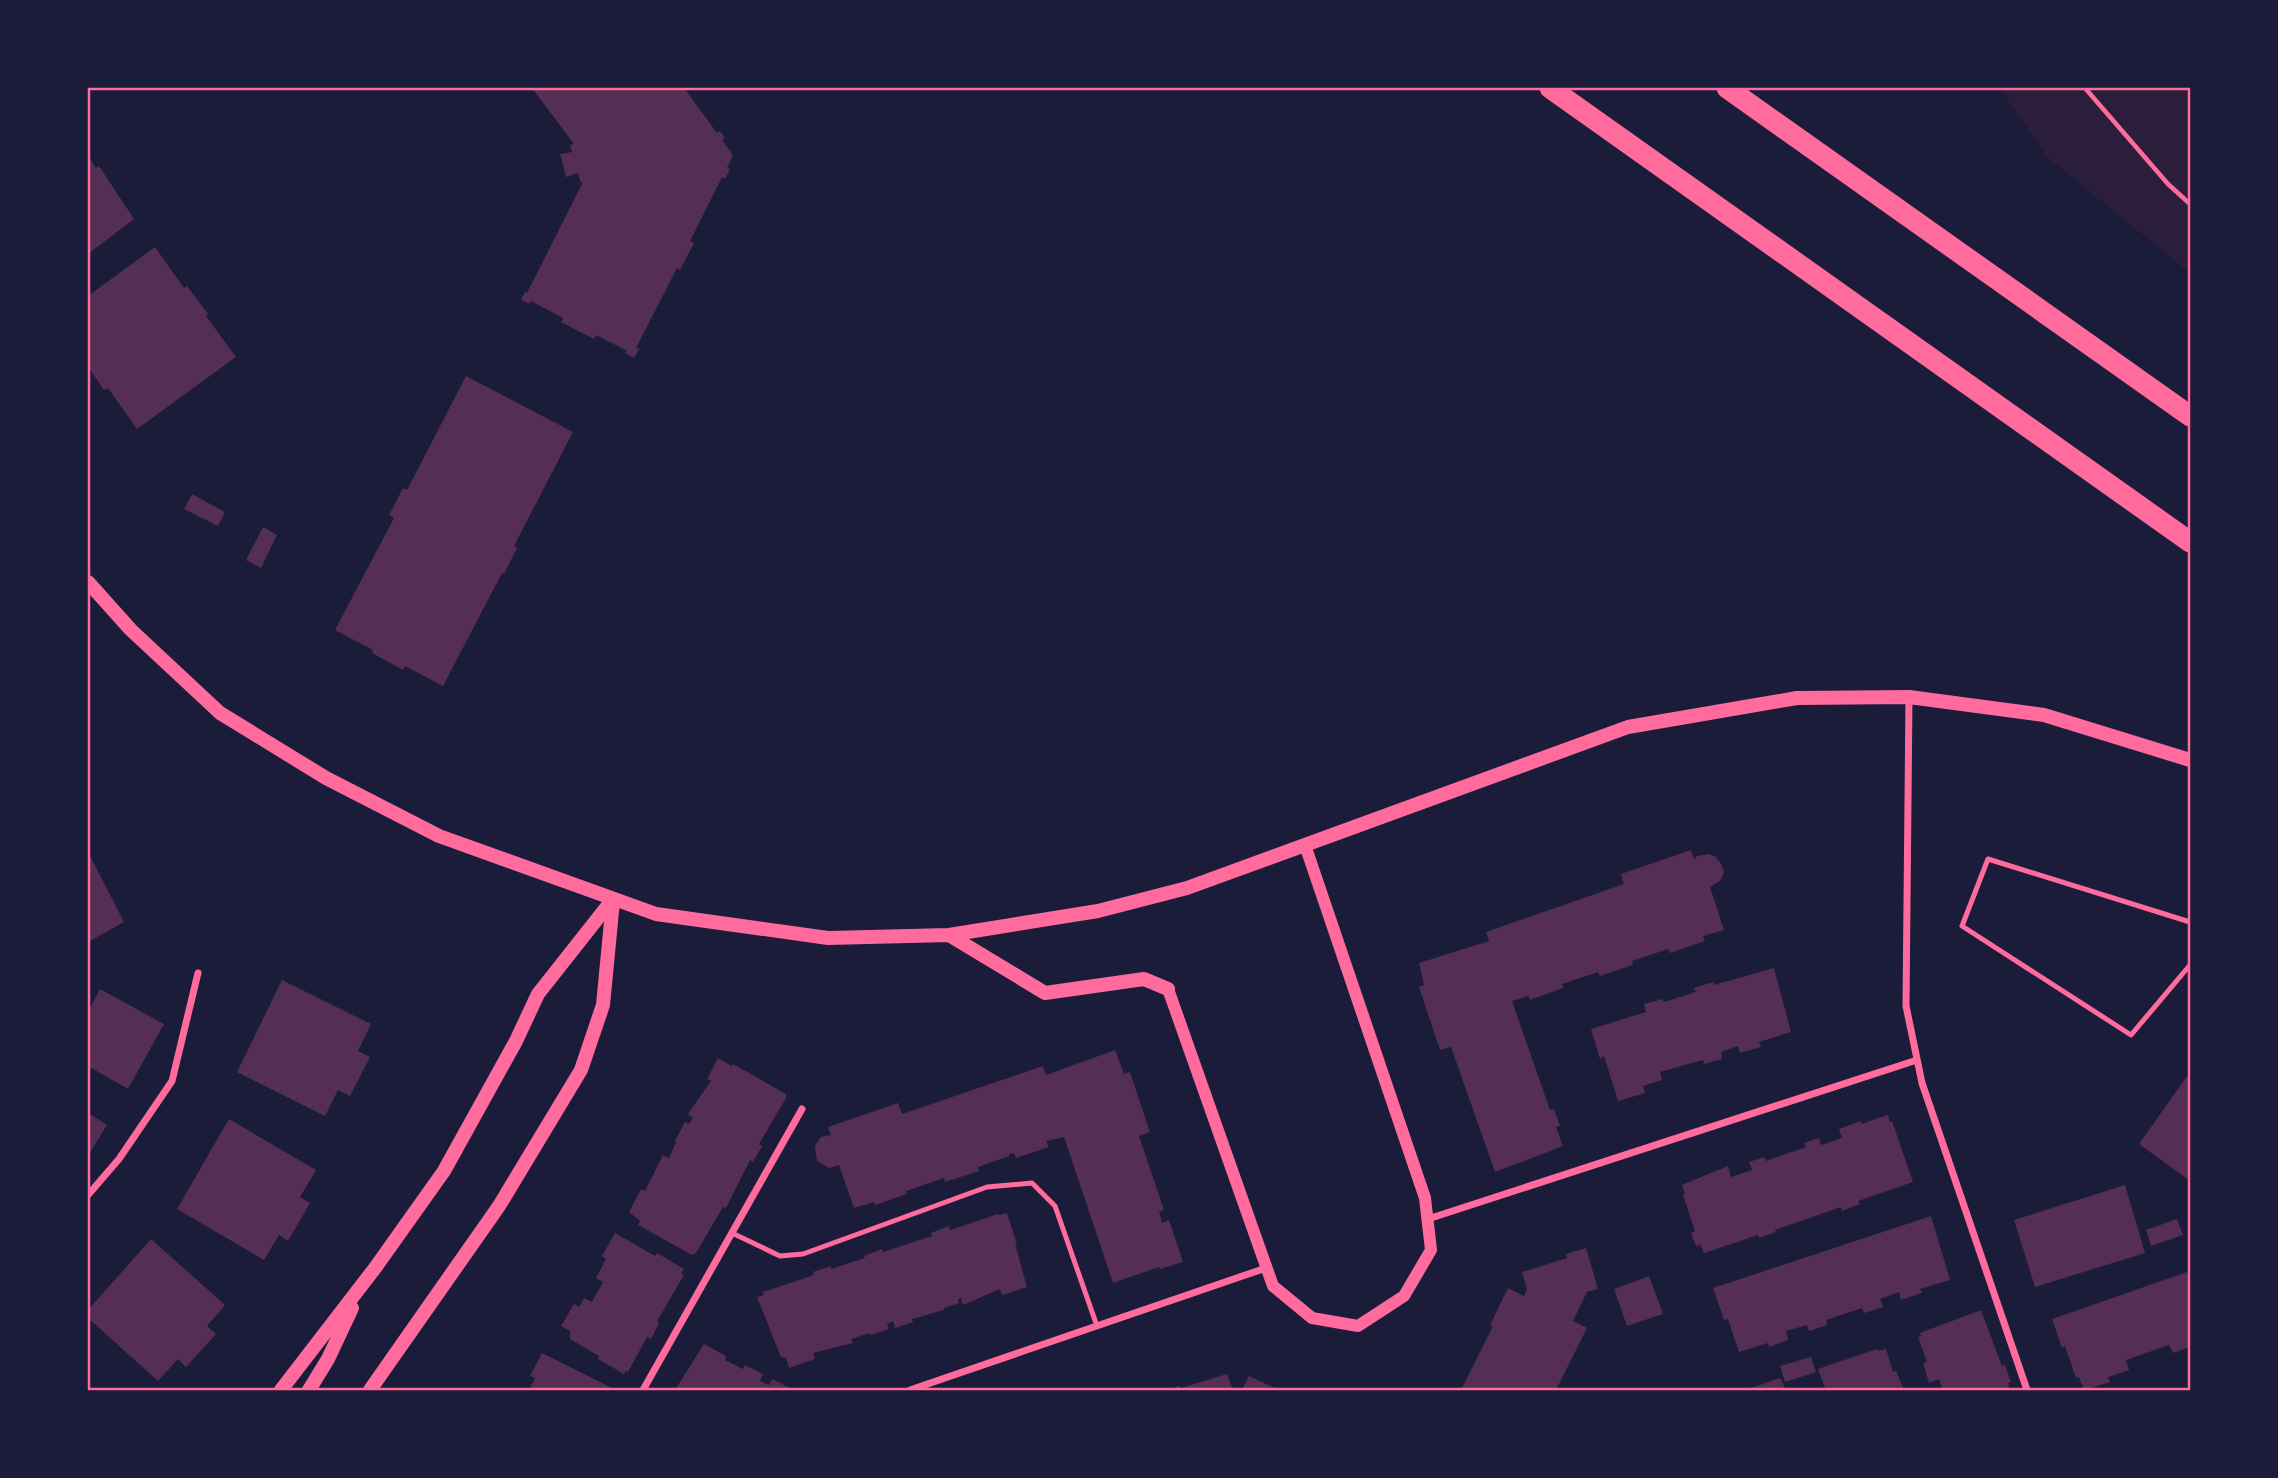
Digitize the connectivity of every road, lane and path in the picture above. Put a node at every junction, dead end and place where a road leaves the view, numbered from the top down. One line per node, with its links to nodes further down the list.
1 (1550, 88): 6 (highway)
2 (1727, 88): 5 (highway)
3 (2085, 88): 4 (path)
4 (2190, 204)
5 (2190, 416)
6 (2190, 542)
7 (88, 582): 11 (main road)
8 (1909, 697): 9 (main road); 10 (main road); 17 (street)
9 (2190, 760)
10 (1305, 845): 13 (main road); 20 (street)
11 (613, 899): 13 (main road); 23 (main road); 27 (main road)
12 (2190, 922): 14 (lane)
13 (949, 934): 16 (main road)
14 (2190, 965)
15 (198, 973): 19 (street)
16 (1168, 989): 22 (street)
17 (1917, 1060): 20 (street); 30 (street)
18 (802, 1109): 21 (street)
19 (88, 1195)
20 (1428, 1219): 22 (street)
21 (732, 1233): 24 (lane); 28 (street)
22 (1266, 1268): 24 (street)
23 (365, 1281): 25 (main road); 26 (main road)
24 (1097, 1326): 29 (street)
25 (281, 1391)
26 (309, 1391)
27 (370, 1391)
28 (643, 1391)
29 (910, 1391)
30 (2027, 1391)

